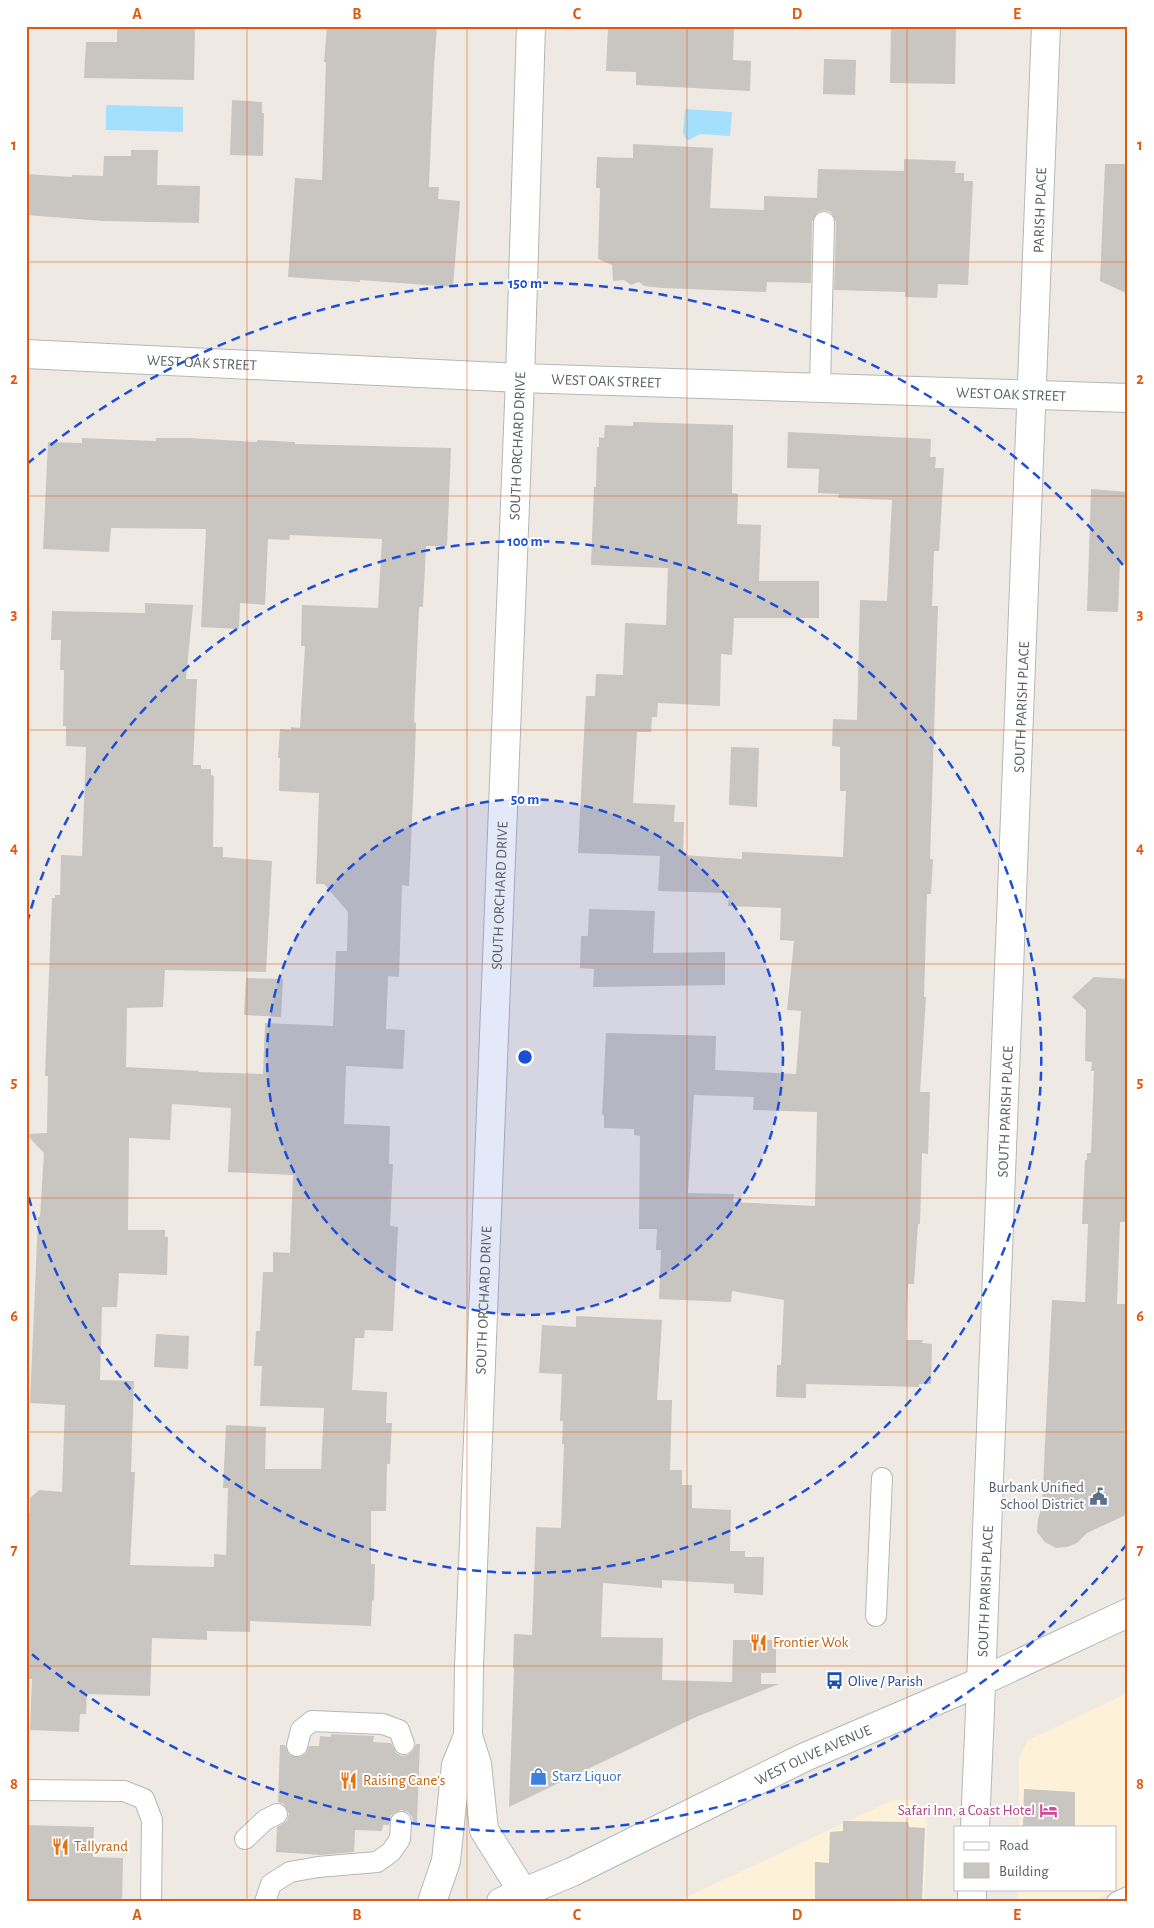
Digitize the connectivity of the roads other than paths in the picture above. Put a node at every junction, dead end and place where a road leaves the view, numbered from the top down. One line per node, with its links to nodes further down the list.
1 (531, 26): 5 (street, SOUTH ORCHARD DRIVE)
2 (1046, 26): 7 (street, PARISH PLACE)
3 (824, 222): 6 (lane)
4 (26, 354): 5 (street, WEST OAK STREET)
5 (520, 378): 6 (street, WEST OAK STREET); 13 (street, SOUTH ORCHARD DRIVE)
6 (820, 388): 7 (street, WEST OAK STREET)
7 (1034, 395): 8 (street, WEST OAK STREET); 12 (street, SOUTH PARISH PLACE)
8 (1128, 398)
9 (882, 1478): 11 (lane)
10 (1128, 1613): 12 (street, WEST OLIVE AVENUE)
11 (876, 1616)
12 (982, 1681): 19 (street, SOUTH PARISH PLACE); 21 (street, WEST OLIVE AVENUE)
13 (468, 1736): 21 (street, SOUTH ORCHARD DRIVE); 25 (street, SOUTH ORCHARD DRIVE)
14 (404, 1744): 15 (lane)
15 (296, 1746)
16 (26, 1790): 23 (lane)
17 (277, 1814): 20 (lane)
18 (401, 1822): 24 (lane)
19 (975, 1826)
20 (245, 1839)
21 (512, 1897)
22 (1128, 1897): 26 (lane)
23 (151, 1902)
24 (265, 1902)
25 (432, 1902)
26 (1117, 1902)

